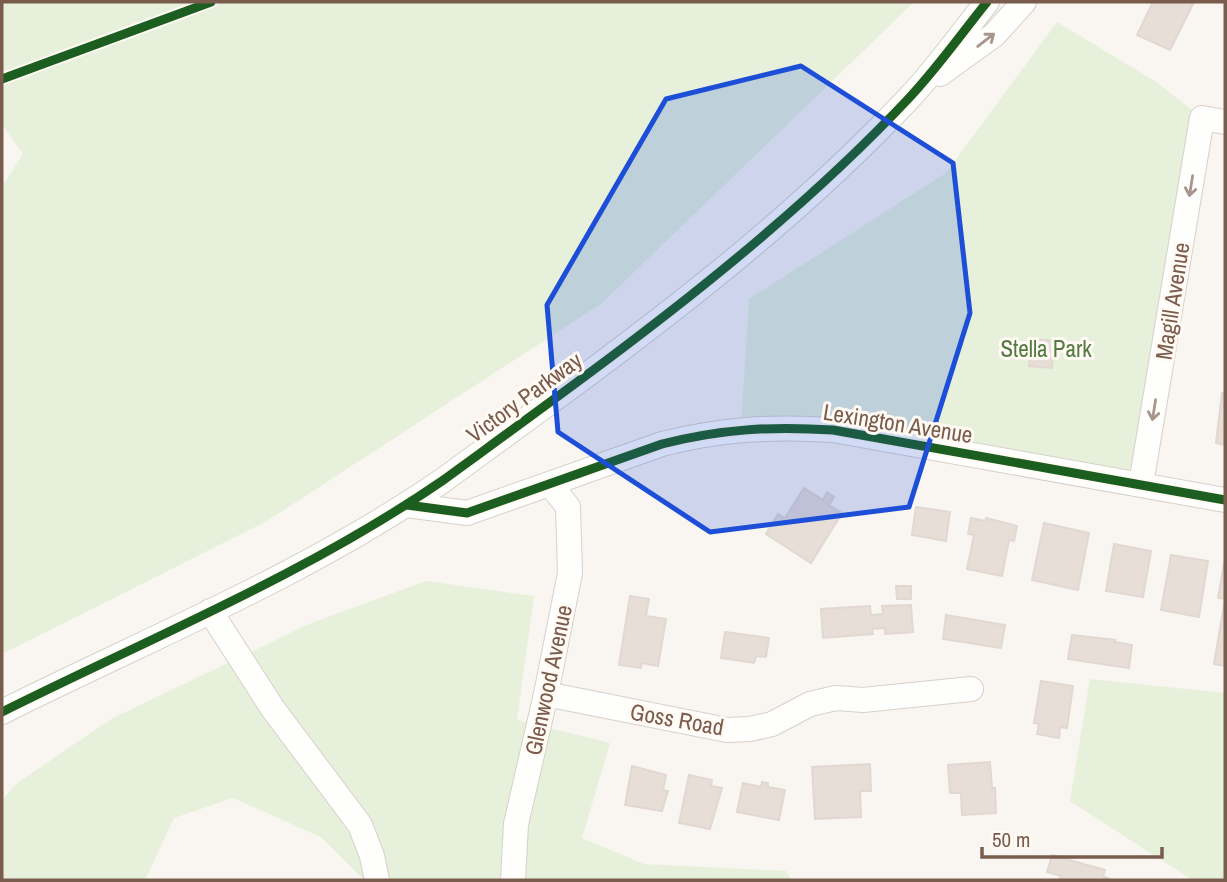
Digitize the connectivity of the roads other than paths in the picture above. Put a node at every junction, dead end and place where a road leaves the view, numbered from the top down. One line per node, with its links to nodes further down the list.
1 (987, 2): 3 (street, Victory Parkway)
2 (1024, 2): 3 (street, Victory Parkway, one-way to 2)
3 (911, 96): 8 (street, Victory Parkway)
4 (1214, 120): 6 (street, Magill Avenue, one-way to 6)
5 (550, 484): 6 (street, Lexington Avenue); 8 (street, Lexington Avenue); 11 (street, Glenwood Avenue)
6 (1141, 484): 7 (street, Lexington Avenue)
7 (1225, 500)
8 (407, 505): 9 (street, Victory Parkway)
9 (210, 611): 12 (street, Victory Parkway); 13 (street)
10 (971, 689): 11 (street, Goss Road)
11 (546, 694): 14 (street, Glenwood Avenue)
12 (4, 713)
13 (377, 880)
14 (513, 880)

